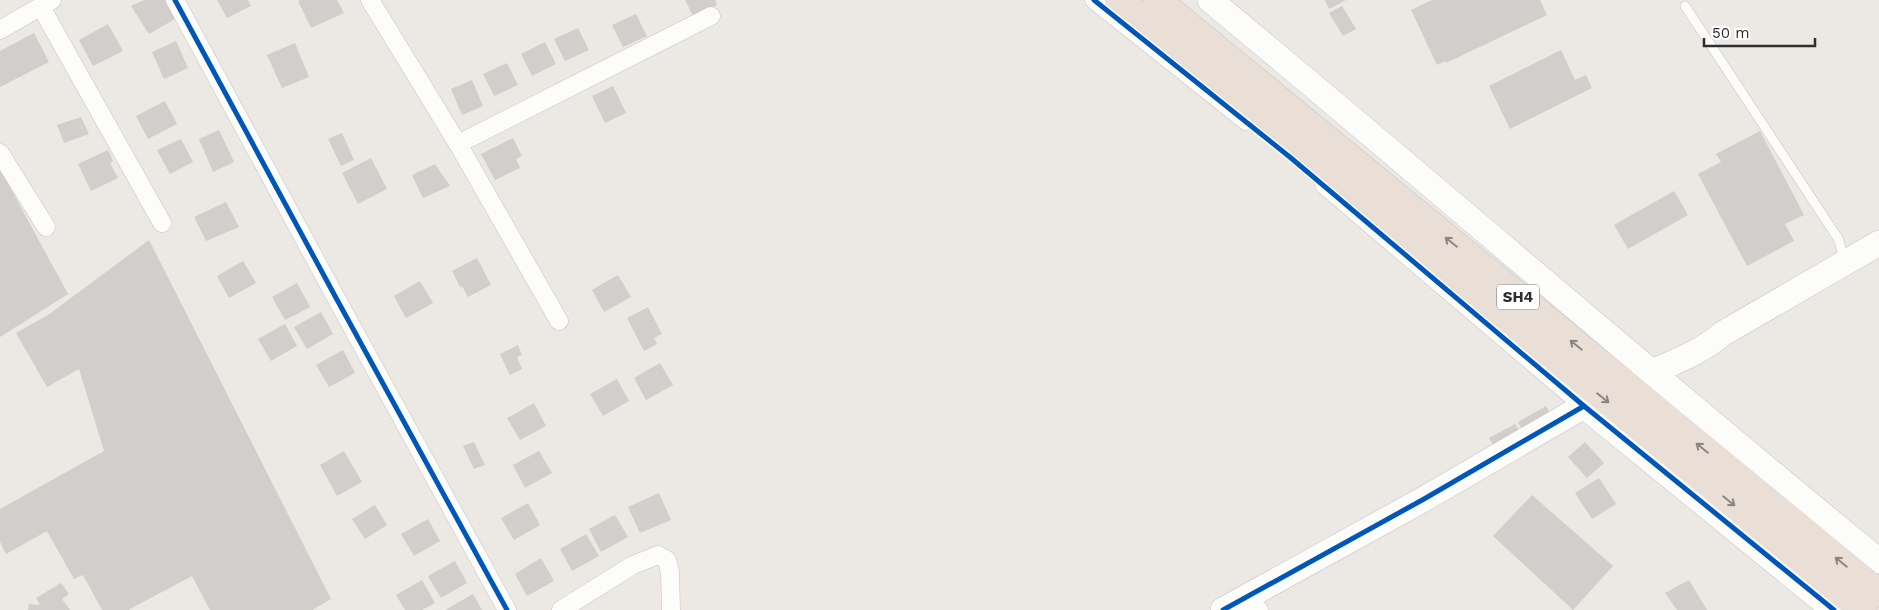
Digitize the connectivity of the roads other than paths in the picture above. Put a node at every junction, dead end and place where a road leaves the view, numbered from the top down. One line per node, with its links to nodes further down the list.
1 (175, 0): 23 (street)
2 (370, 0): 11 (street)
3 (1094, 0): 19 (street)
4 (1119, 0): 28 (highway, SH4, one-way to 28)
5 (1157, 0): 21 (highway, SH4, one-way to 5)
6 (1210, 0): 18 (street)
7 (46, 4): 10 (street); 13 (street)
8 (1684, 6): 16 (lane)
9 (711, 16): 11 (street)
10 (0, 30)
11 (458, 144): 17 (street)
12 (0, 153): 14 (street)
13 (162, 223)
14 (46, 227)
15 (1879, 243): 16 (street)
16 (1844, 262): 18 (street)
17 (559, 321)
18 (1652, 372): 20 (street)
19 (1584, 406): 22 (street); 27 (street)
20 (1879, 560)
21 (1879, 593)
22 (1253, 604): 26 (street)
23 (507, 610)
24 (560, 610): 25 (street)
25 (671, 610)
26 (1223, 610)
27 (1834, 610)
28 (1863, 610)

